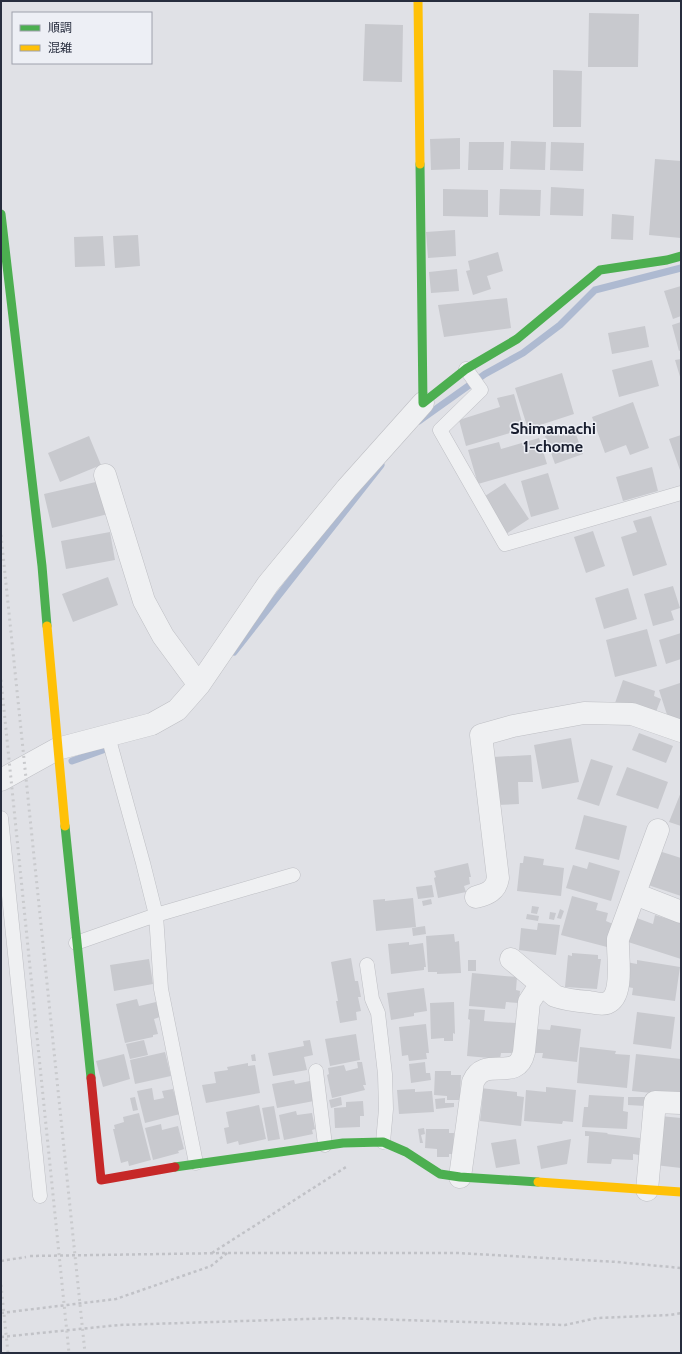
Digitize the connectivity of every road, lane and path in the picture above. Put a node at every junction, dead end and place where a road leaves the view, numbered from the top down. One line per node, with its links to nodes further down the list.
1 (418, 1): 5 (street)
2 (1, 214): 11 (street)
3 (681, 256): 4 (street)
4 (466, 369): 5 (street); 7 (lane)
5 (423, 403): 8 (street)
6 (105, 474): 8 (street)
7 (681, 493)
8 (198, 685): 10 (street)
9 (681, 731): 17 (street)
10 (110, 743): 11 (street); 19 (lane)
11 (57, 748): 12 (street); 20 (street)
12 (1, 780)
13 (1, 818): 33 (lane)
14 (658, 830): 16 (street)
15 (293, 875): 19 (lane)
16 (635, 894): 18 (street); 23 (street)
17 (476, 897)
18 (681, 912)
19 (156, 915): 20 (lane); 29 (lane)
20 (76, 943): 29 (street)
21 (511, 959): 23 (street)
22 (367, 965): 26 (lane)
23 (540, 985): 30 (street)
24 (316, 1071): 28 (lane)
25 (681, 1103): 31 (street)
26 (383, 1142): 27 (street); 30 (street)
27 (368, 1143): 28 (street); 35 (path)
28 (326, 1145): 29 (street)
29 (196, 1163)
30 (460, 1177): 31 (street)
31 (647, 1190): 32 (street)
32 (681, 1192)
33 (40, 1196)
34 (227, 1253): 35 (path); 39 (path); 40 (path)
35 (211, 1254): 36 (path)
36 (30, 1256)
37 (26, 1257): 38 (path)
38 (1, 1261)
39 (681, 1268)
40 (1, 1313)
41 (681, 1313): 42 (path)
42 (1, 1337)

